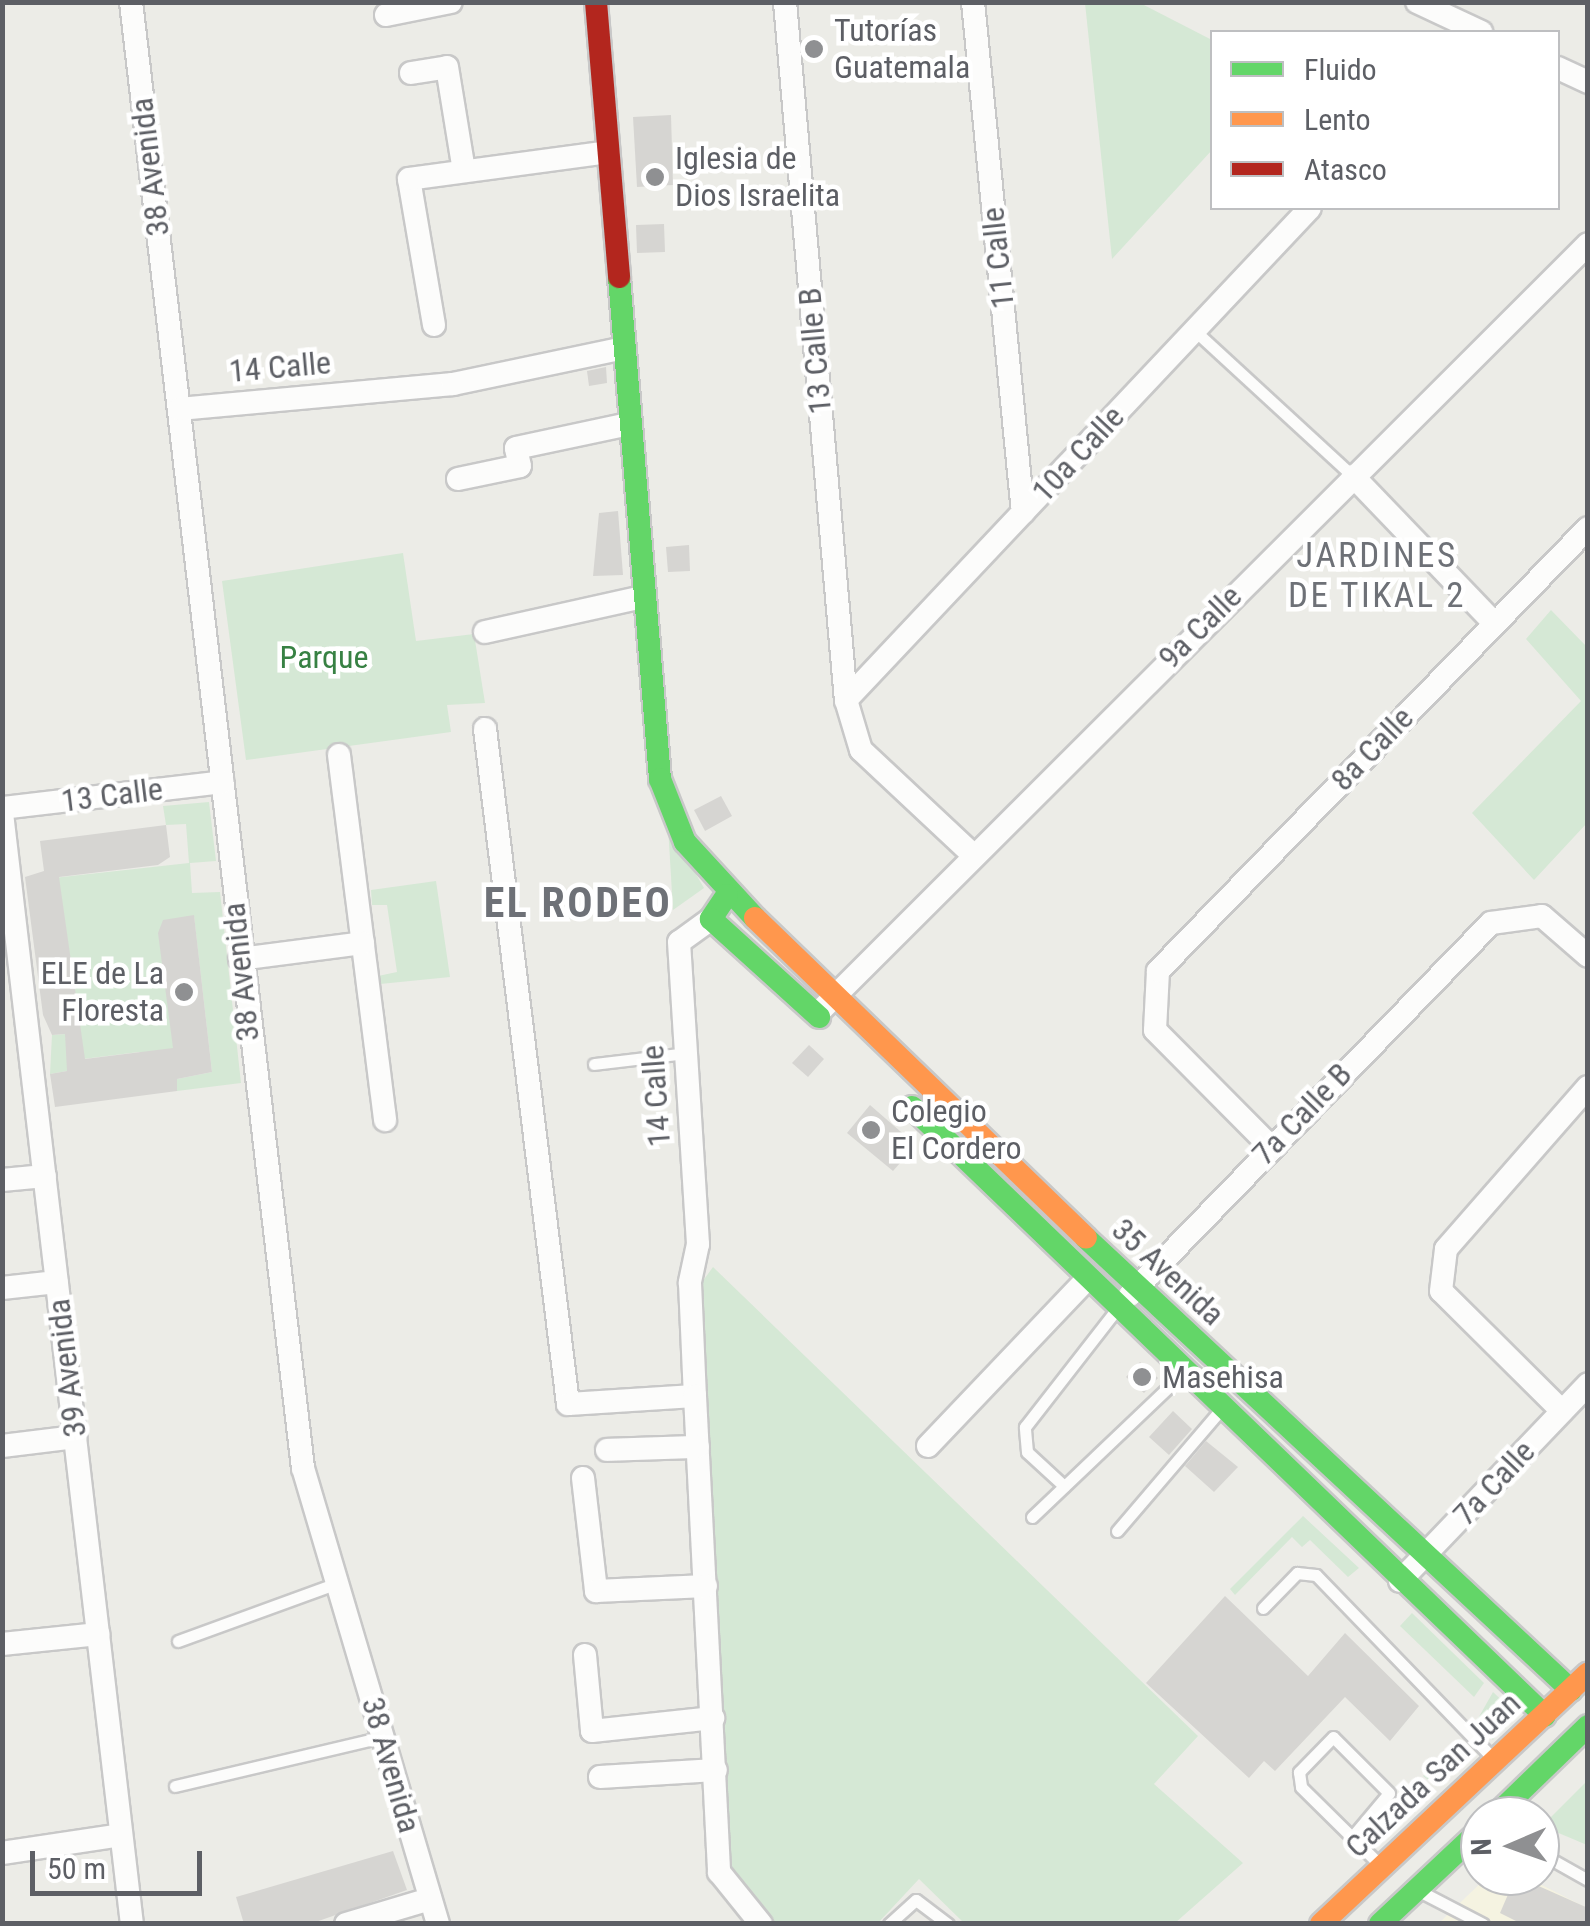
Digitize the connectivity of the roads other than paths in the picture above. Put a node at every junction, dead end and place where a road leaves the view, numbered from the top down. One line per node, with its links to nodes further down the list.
1 (131, 2): 19 (street, 38 Avenida)
2 (452, 2): 7 (street)
3 (596, 2): 12 (street)
4 (785, 2): 28 (street, 13 Calle B)
5 (974, 2): 23 (street, 11 Calle)
6 (1417, 2): 8 (street)
7 (386, 15)
8 (1473, 30)
9 (1560, 69): 11 (street)
10 (411, 73): 13 (street)
11 (1588, 82)
12 (608, 152): 13 (street); 18 (street)
13 (464, 172): 16 (street)
14 (1308, 210): 17 (street, 10a Calle)
15 (1588, 244): 21 (street, 9a Calle)
16 (434, 325)
17 (1194, 330): 21 (lane); 23 (street, 10a Calle)
18 (624, 348): 19 (street, 14 Calle); 20 (street)
19 (179, 409): 31 (street, 38 Avenida)
20 (629, 424): 22 (street); 25 (street)
21 (1353, 476): 26 (street); 33 (street, 9a Calle)
22 (458, 479)
23 (1023, 513): 28 (street, 10a Calle)
24 (1588, 528): 26 (street, 8a Calle)
25 (642, 596): 27 (street); 34 (street)
26 (1494, 622): 45 (street, 8a Calle)
27 (485, 632)
28 (846, 700): 33 (street, 13 Calle B)
29 (486, 729): 55 (street)
30 (339, 755): 36 (street)
31 (222, 782): 32 (street, 13 Calle); 38 (street, 38 Avenida)
32 (2, 810): 39 (street, 39 Avenida)
33 (971, 853): 40 (street, 9a Calle)
34 (727, 895): 35 (street, 14 Calle); 40 (street, 35 Avenida)
35 (711, 919): 40 (street, 35 Avenida); 41 (street, 14 Calle)
36 (363, 943): 38 (street); 44 (street)
37 (1588, 956): 45 (street, 7a Calle B)
38 (240, 959): 69 (street, 38 Avenida)
39 (14, 1006): 46 (street, 39 Avenida)
40 (824, 1007): 48 (street, 35 Avenida); 50 (street, 35 Avenida)
41 (686, 1053): 42 (lane); 55 (street, 14 Calle)
42 (594, 1064)
43 (1588, 1087): 57 (street)
44 (385, 1120)
45 (1270, 1146): 50 (street, 7a Calle B)
46 (45, 1176): 47 (street); 49 (street, 39 Avenida)
47 (2, 1180)
48 (1088, 1278): 52 (street, 35 Avenida); 60 (street)
49 (57, 1282): 51 (street); 58 (street, 39 Avenida)
50 (1136, 1287): 52 (street, 7a Calle B); 67 (street, 35 Avenida)
51 (2, 1288)
52 (1117, 1308): 53 (street, 35 Avenida); 64 (lane)
53 (1184, 1372): 56 (street, 35 Avenida); 64 (lane)
54 (1588, 1384): 57 (street, 7a Calle)
55 (695, 1396): 61 (street, 14 Calle)
56 (1222, 1408): 66 (lane); 68 (street, 35 Avenida)
57 (1562, 1411): 67 (street, 7a Calle)
58 (75, 1437): 59 (street); 72 (street, 39 Avenida)
59 (2, 1446)
60 (928, 1446)
61 (698, 1447): 62 (street); 70 (street, 14 Calle)
62 (607, 1450)
63 (583, 1478): 70 (street)
64 (1064, 1486): 65 (lane)
65 (1032, 1516)
66 (1117, 1531)
67 (1424, 1557): 68 (street, 7a Calle); 76 (street, 35 Avenida)
68 (1400, 1581): 77 (street, 35 Avenida)
69 (340, 1582): 73 (lane); 80 (street, 38 Avenida)
70 (706, 1586): 78 (street, 14 Calle)
71 (1263, 1608): 81 (lane)
72 (98, 1634): 74 (street); 86 (street, 39 Avenida)
73 (178, 1641)
74 (2, 1644)
75 (585, 1654): 78 (street)
76 (1579, 1681): 77 (street, Calzada San Juan)
77 (1544, 1716): 81 (street, Calzada San Juan)
78 (713, 1718): 82 (street, 14 Calle)
79 (1588, 1726): 85 (street)
80 (383, 1737): 84 (lane); 94 (street, 38 Avenida)
81 (1496, 1761): 91 (street, Calzada San Juan)
82 (716, 1770): 83 (street); 98 (street, 14 Calle)
83 (600, 1777)
84 (175, 1786)
85 (1516, 1796)
86 (121, 1835): 89 (street); 95 (street, 39 Avenida)
87 (1352, 1837): 87 (lane); 91 (lane)
88 (1460, 1849): 93 (street)
89 (2, 1853)
90 (1560, 1864): 92 (lane)
91 (1382, 1866): 101 (street, Calzada San Juan)
92 (1588, 1880)
93 (1416, 1890): 102 (street); 103 (lane)
94 (430, 1899): 96 (street); 97 (street, 38 Avenida)
95 (132, 1924)
96 (346, 1924)
97 (438, 1924)
98 (761, 1924)
99 (889, 1924): 100 (lane)
100 (948, 1924)
101 (1321, 1924)
102 (1380, 1924)
103 (1483, 1924)

